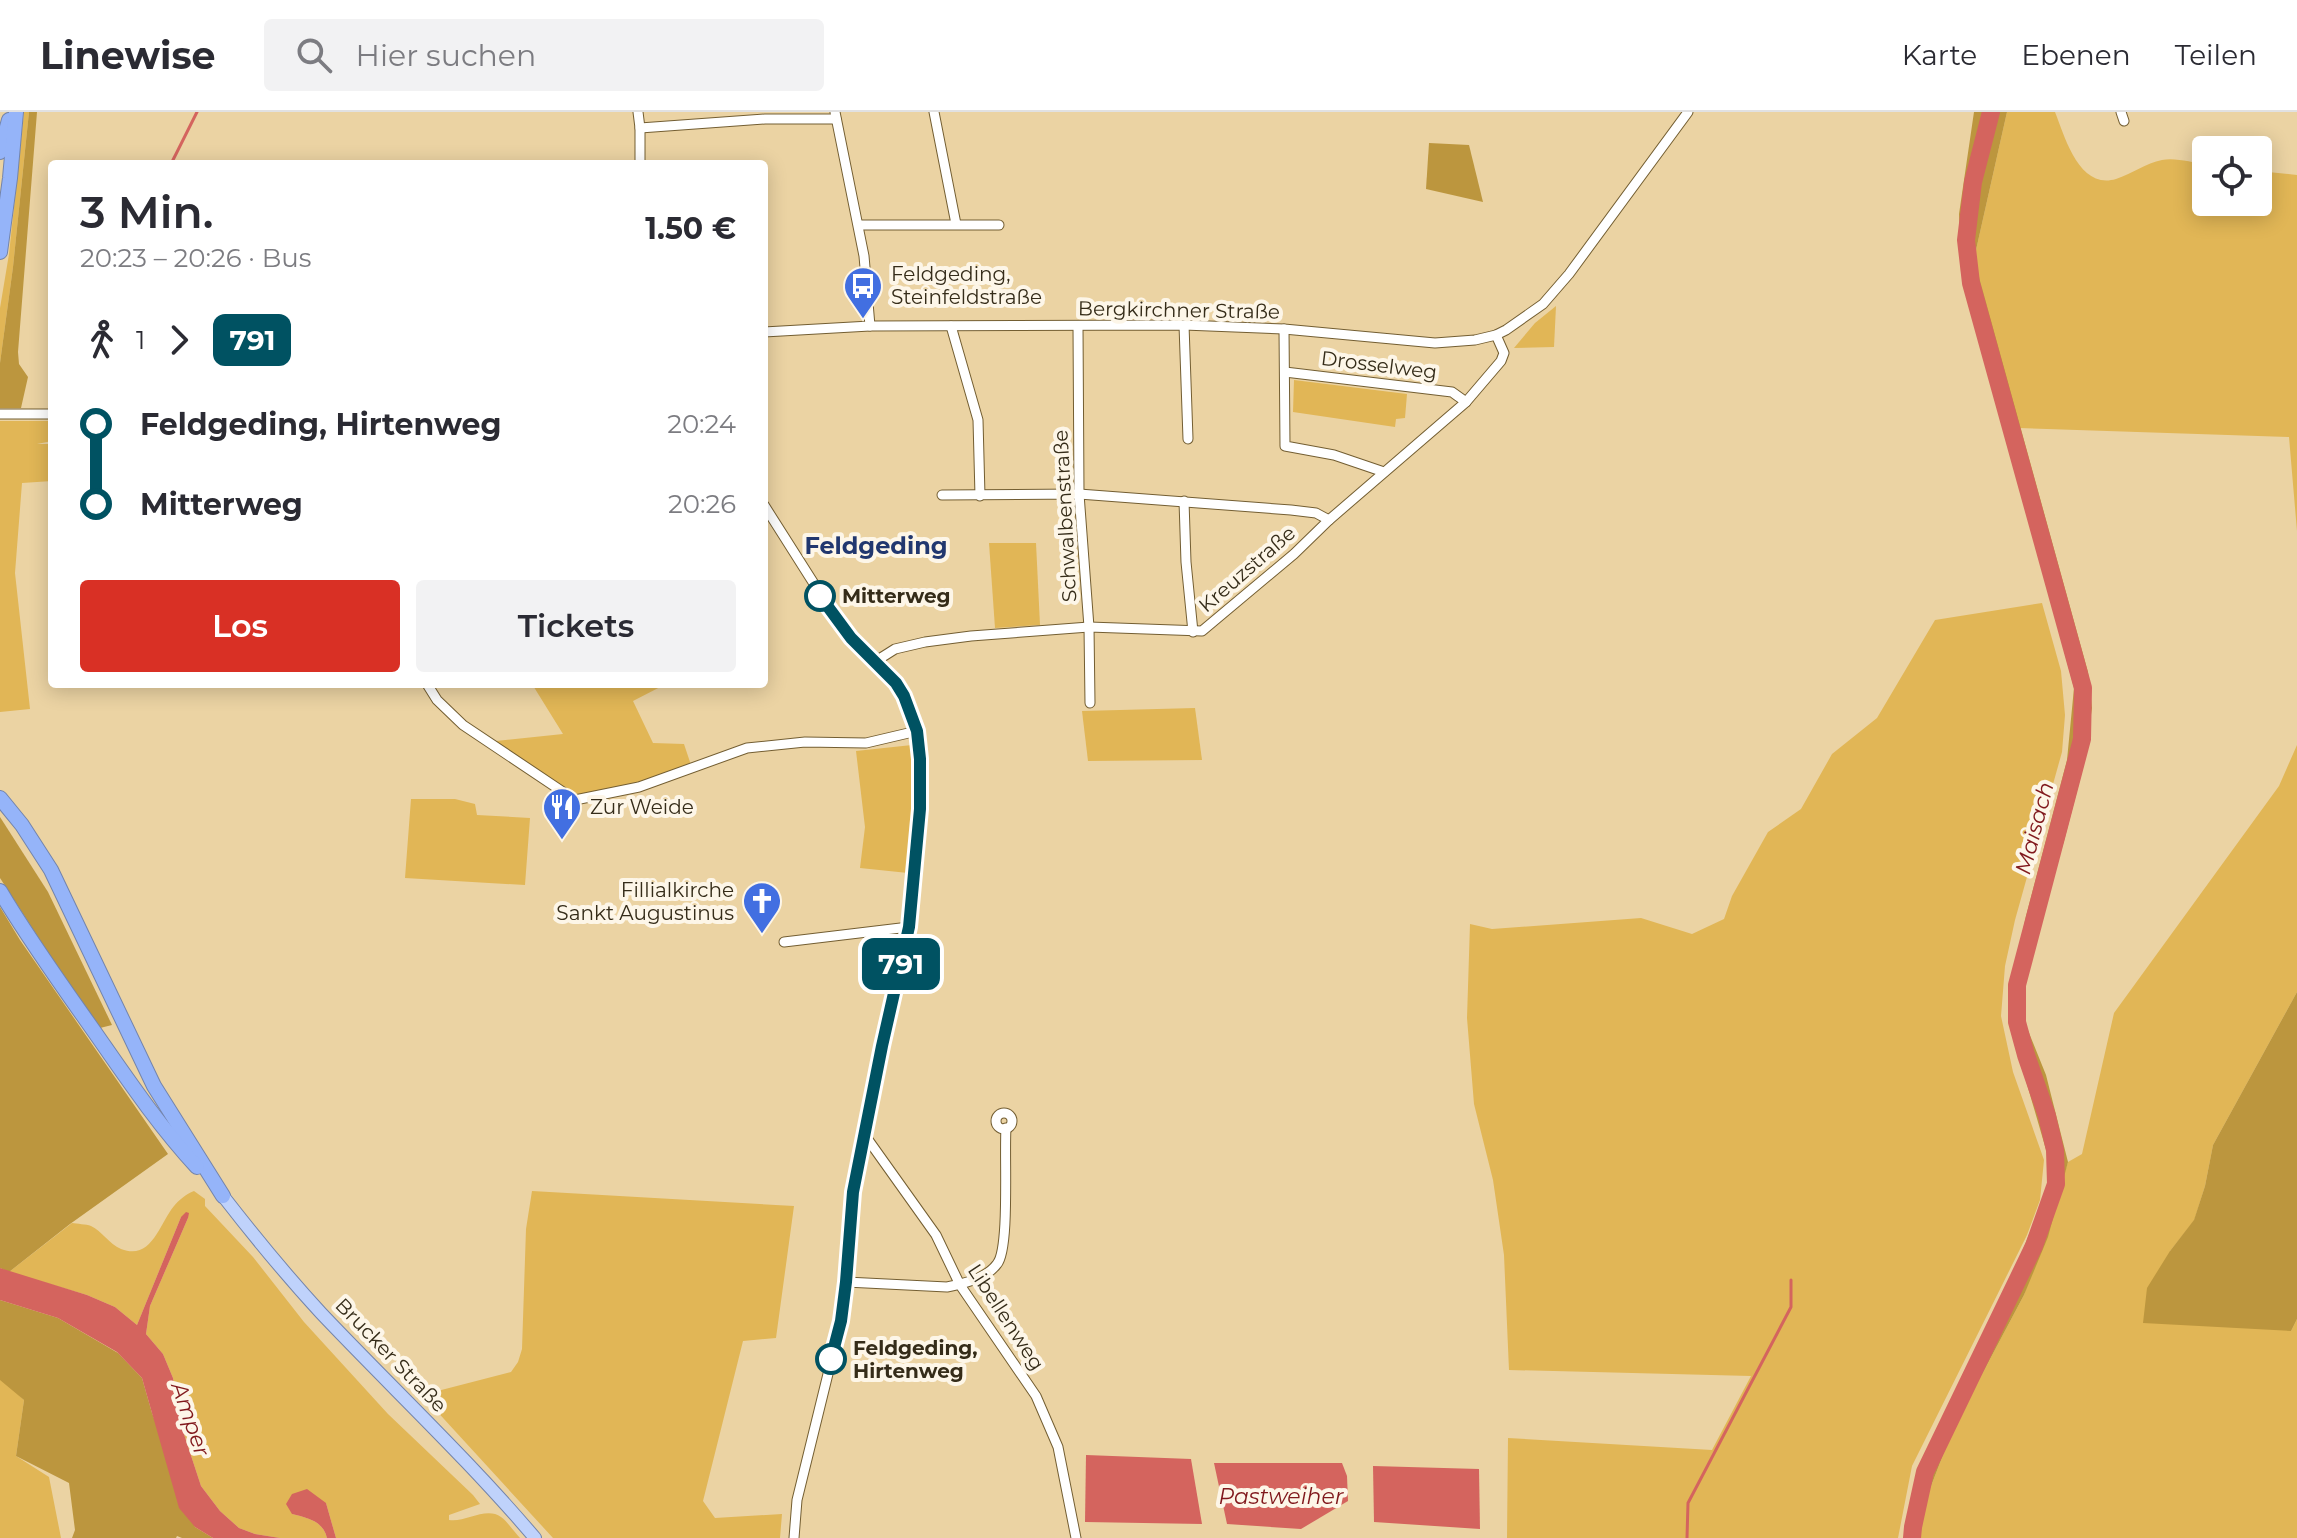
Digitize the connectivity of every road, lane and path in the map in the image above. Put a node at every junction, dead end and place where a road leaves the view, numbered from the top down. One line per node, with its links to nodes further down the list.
1 (14, 112): 7 (highway); 12 (highway)
2 (638, 112): 6 (street)
3 (934, 112): 9 (street)
4 (1688, 112): 19 (street)
5 (836, 115): 6 (street); 10 (street)
6 (640, 128): 8 (street)
7 (0, 152)
8 (640, 160)
9 (956, 224): 10 (street); 11 (street)
10 (859, 225): 14 (street)
11 (999, 225)
12 (0, 252)
13 (1184, 325): 16 (street, Bergkirchner Straße); 17 (street, Bergkirchner Straße); 24 (street)
14 (870, 326): 15 (street, Bergkirchner Straße); 18 (street, Bergkirchner Straße)
15 (951, 326): 16 (street, Bergkirchner Straße); 28 (street)
16 (1078, 326): 26 (street, Schwalbenstraße)
17 (1284, 329): 19 (street, Bergkirchner Straße); 20 (street)
18 (768, 332)
19 (1496, 335): 21 (street, Kreuzstraße)
20 (1285, 372): 21 (street, Drosselweg); 25 (street)
21 (1466, 402): 25 (street, Kreuzstraße)
22 (0, 414): 23 (street)
23 (48, 414)
24 (1188, 439)
25 (1384, 472): 30 (street, Kreuzstraße)
26 (1079, 494): 28 (street); 29 (street); 32 (street, Schwalbenstraße)
27 (942, 495): 28 (street)
28 (980, 496)
29 (1184, 501): 30 (street); 33 (street)
30 (1329, 520): 33 (street, Kreuzstraße)
31 (769, 523): 34 (street)
32 (1089, 627): 33 (street, Kreuzstraße); 34 (street, Kreuzstraße); 36 (street, Schwalbenstraße)
33 (1193, 632)
34 (876, 661): 37 (street)
35 (430, 688): 37 (street)
36 (1090, 703)
37 (917, 731): 40 (street)
38 (0, 798): 44 (highway)
39 (0, 891): 44 (highway)
40 (909, 927): 41 (street); 43 (street)
41 (784, 942)
42 (1006, 1128): 46 (street)
43 (864, 1134): 45 (street); 46 (street, Libellenweg)
44 (223, 1196): 47 (main road, Brucker Straße)
45 (846, 1282): 46 (street); 48 (street)
46 (960, 1285): 49 (street, Libellenweg)
47 (535, 1538)
48 (794, 1538)
49 (1076, 1538)

